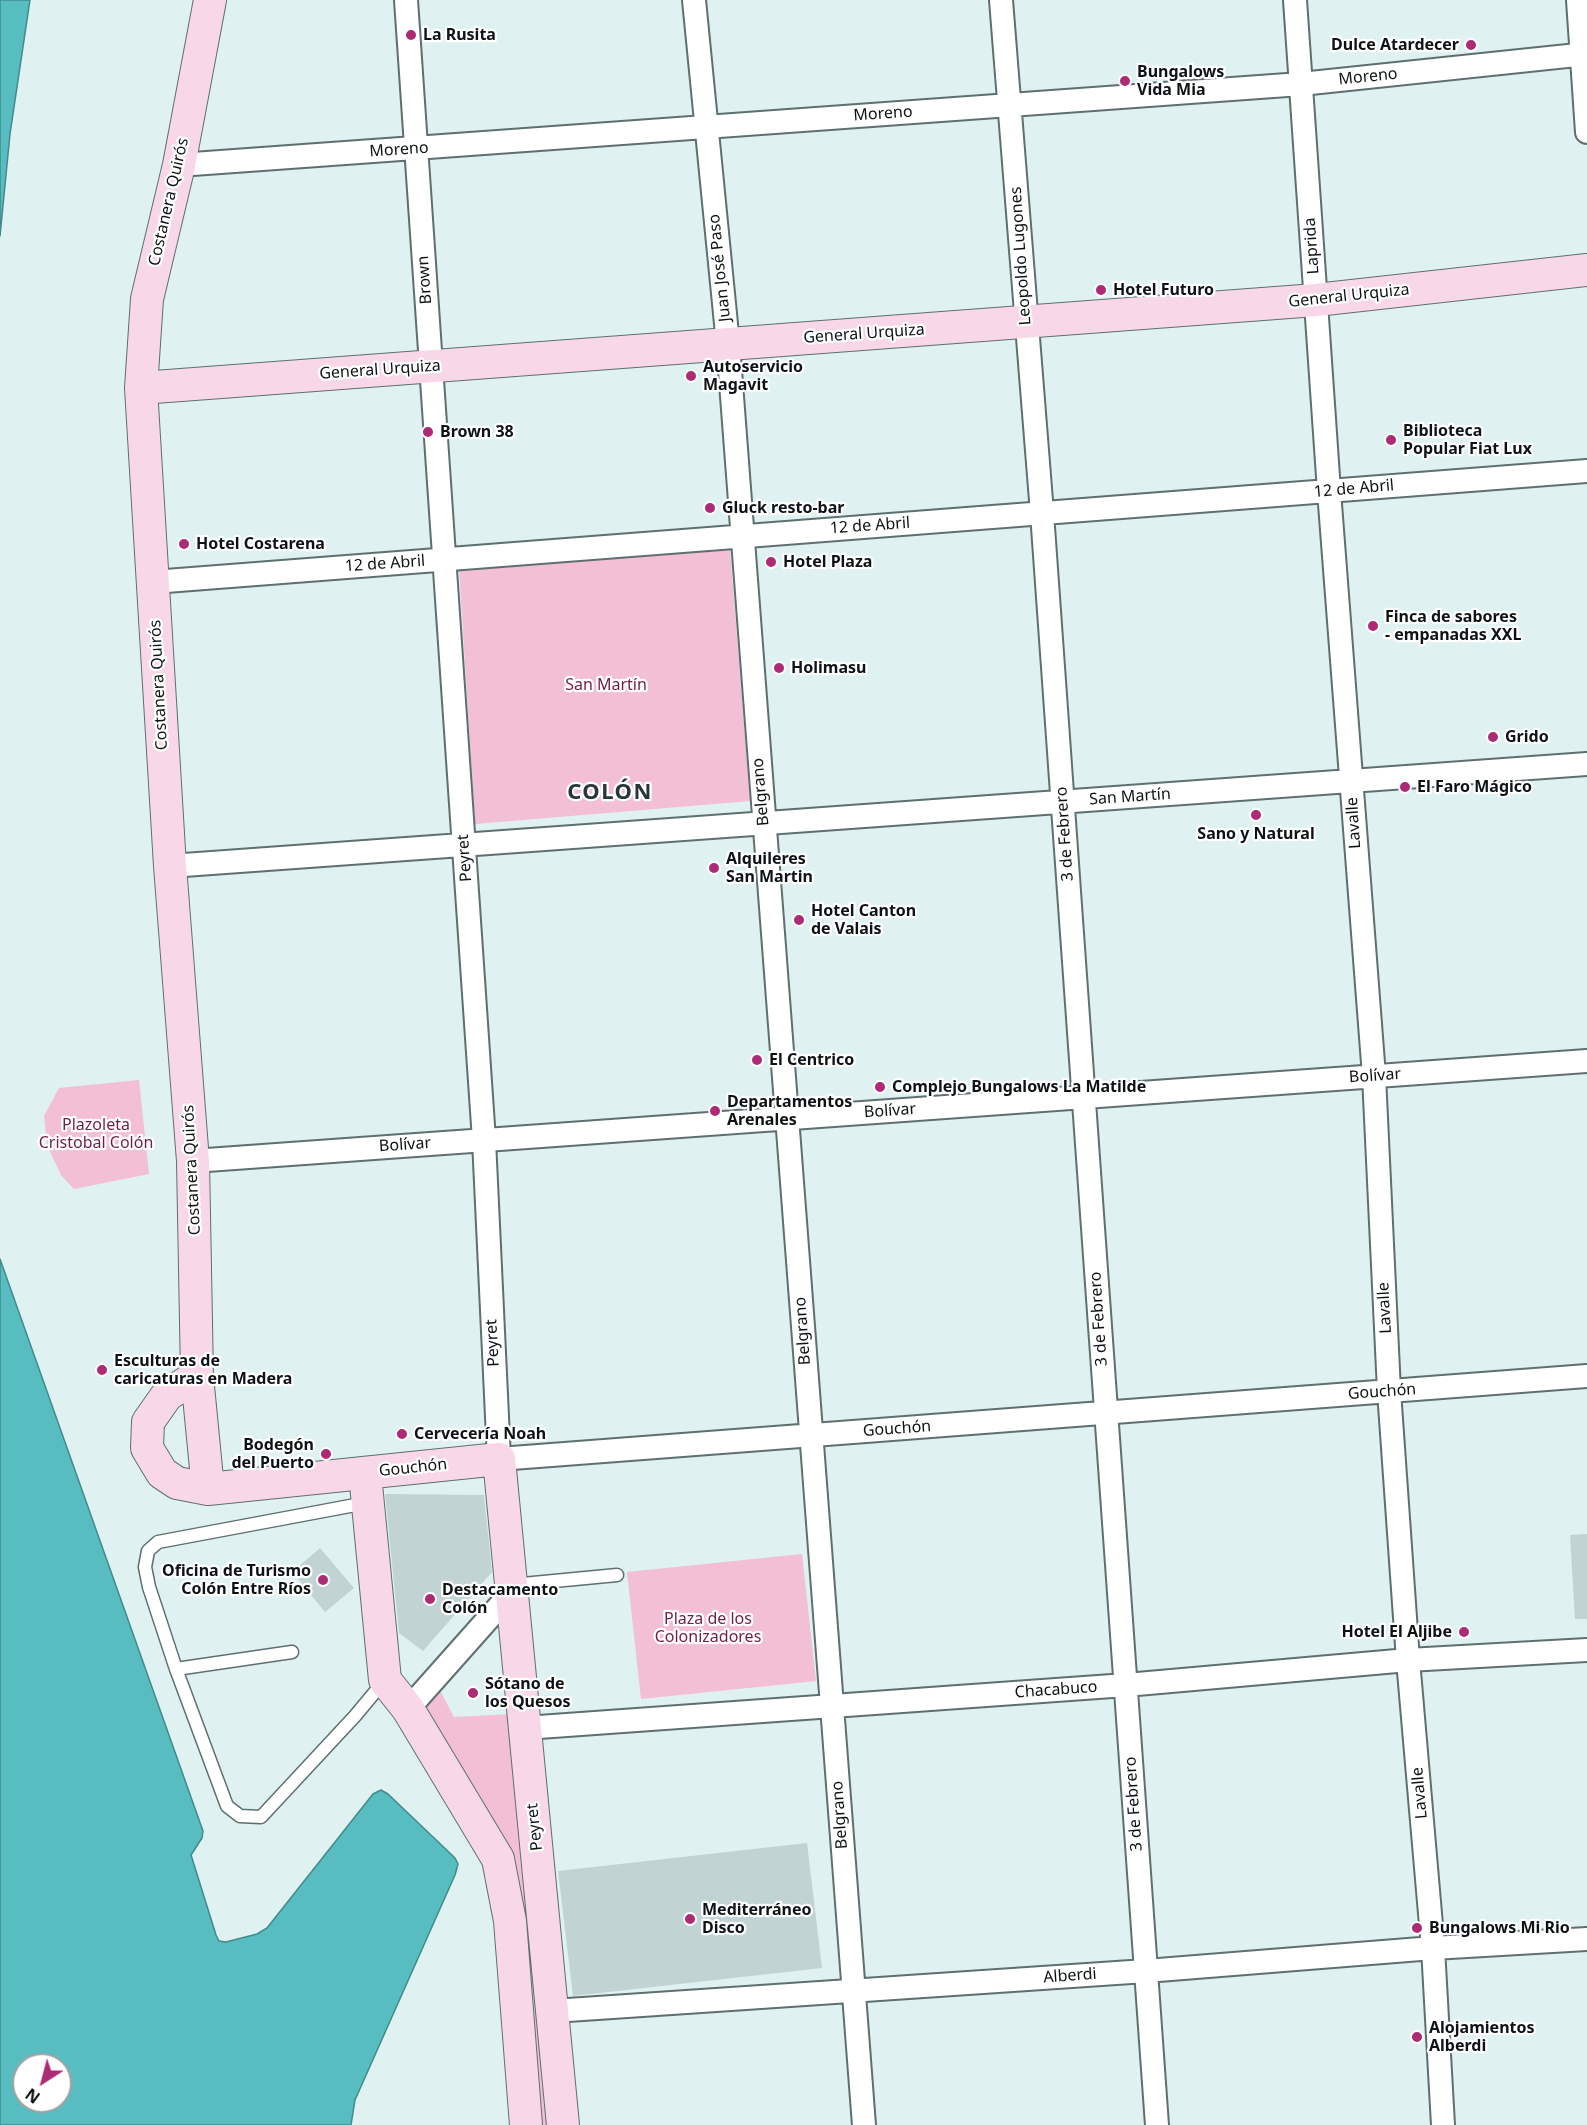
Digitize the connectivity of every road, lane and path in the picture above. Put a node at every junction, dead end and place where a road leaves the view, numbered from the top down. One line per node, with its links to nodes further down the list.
1 (210, 0): 13 (main road, Costanera Quirós)
2 (406, 0): 12 (street, Brown)
3 (694, 0): 10 (street, Juan José Paso)
4 (1001, 0): 9 (street, Leopoldo Lugones)
5 (1295, 0): 8 (street, Laprida)
6 (1578, 0): 7 (street)
7 (1584, 55): 8 (street, Moreno); 11 (street)
8 (1301, 84): 9 (street, Moreno); 15 (street, Laprida)
9 (1010, 105): 10 (street, Moreno); 16 (street, Leopoldo Lugones)
10 (706, 127): 12 (street, Moreno); 17 (street, Juan José Paso)
11 (1587, 132)
12 (416, 148): 13 (street, Moreno); 18 (street, Brown)
13 (179, 165): 19 (main road, Costanera Quirós)
14 (1587, 270): 15 (main road, General Urquiza)
15 (1316, 300): 16 (main road, General Urquiza); 21 (street, Laprida)
16 (1026, 322): 17 (main road, General Urquiza); 22 (street, Leopoldo Lugones)
17 (728, 344): 18 (main road, General Urquiza); 23 (street, Juan José Paso)
18 (431, 366): 19 (main road, General Urquiza); 24 (street, Brown)
19 (141, 388): 25 (main road, Costanera Quirós)
20 (1587, 471): 21 (street, 12 de Abril)
21 (1329, 491): 22 (street, 12 de Abril); 27 (street, Lavalle)
22 (1042, 513): 23 (street, 12 de Abril); 28 (street, 3 de Febrero)
23 (741, 537): 24 (street, 12 de Abril); 29 (street, Belgrano)
24 (444, 560): 25 (street, 12 de Abril); 30 (street, Peyret)
25 (153, 582): 31 (main road, Costanera Quirós)
26 (1587, 764): 27 (street, San Martín)
27 (1351, 781): 28 (street, San Martín); 33 (street, Lavalle)
28 (1062, 801): 29 (street, San Martín); 34 (street, 3 de Febrero)
29 (764, 823): 30 (street, San Martín); 35 (street, Belgrano)
30 (464, 845): 31 (street, San Martín); 36 (street, Peyret)
31 (170, 866): 37 (main road, Costanera Quirós)
32 (1587, 1060): 33 (street, Bolívar)
33 (1374, 1076): 34 (street, Bolívar); 40 (street, Lavalle)
34 (1083, 1096): 35 (street, Bolívar); 41 (street, 3 de Febrero)
35 (787, 1118): 36 (street, Bolívar); 42 (street, Belgrano)
36 (484, 1140): 37 (street, Bolívar); 43 (street, Peyret)
37 (193, 1161): 38 (main road, Costanera Quirós)
38 (197, 1376): 45 (main road, Costanera Quirós); 45 (main road)
39 (1587, 1376): 40 (street, Gouchón)
40 (1389, 1391): 41 (street, Gouchón); 50 (street, Lavalle)
41 (1106, 1413): 42 (street, Gouchón); 53 (street, 3 de Febrero)
42 (811, 1436): 43 (street, Gouchón); 54 (street, Belgrano)
43 (499, 1459): 44 (main road, Gouchón); 47 (main road, Peyret)
44 (366, 1488): 45 (main road, Gouchón); 51 (lane); 52 (main road)
45 (208, 1489)
46 (617, 1575): 47 (lane)
47 (511, 1589): 55 (street); 56 (main road, Peyret)
48 (1587, 1650): 50 (street, Chacabuco)
49 (291, 1652): 51 (lane)
50 (1408, 1660): 53 (street, Chacabuco); 58 (street, Lavalle)
51 (177, 1669): 52 (lane)
52 (386, 1680): 55 (main road)
53 (1126, 1685): 54 (street, Chacabuco); 59 (street, 3 de Febrero)
54 (832, 1706): 56 (street, Chacabuco); 60 (street, Belgrano)
55 (408, 1710): 62 (main road)
56 (525, 1728): 61 (main road, Peyret)
57 (1587, 1939): 58 (street, Alberdi)
58 (1433, 1948): 59 (street, Alberdi); 66 (street, Lavalle)
59 (1146, 1971): 60 (street, Alberdi); 65 (street, 3 de Febrero)
60 (854, 1991): 61 (street, Alberdi); 64 (street, Belgrano)
61 (553, 2012): 63 (main road, Peyret)
62 (526, 2125)
63 (563, 2125)
64 (864, 2125)
65 (1157, 2125)
66 (1443, 2125)

